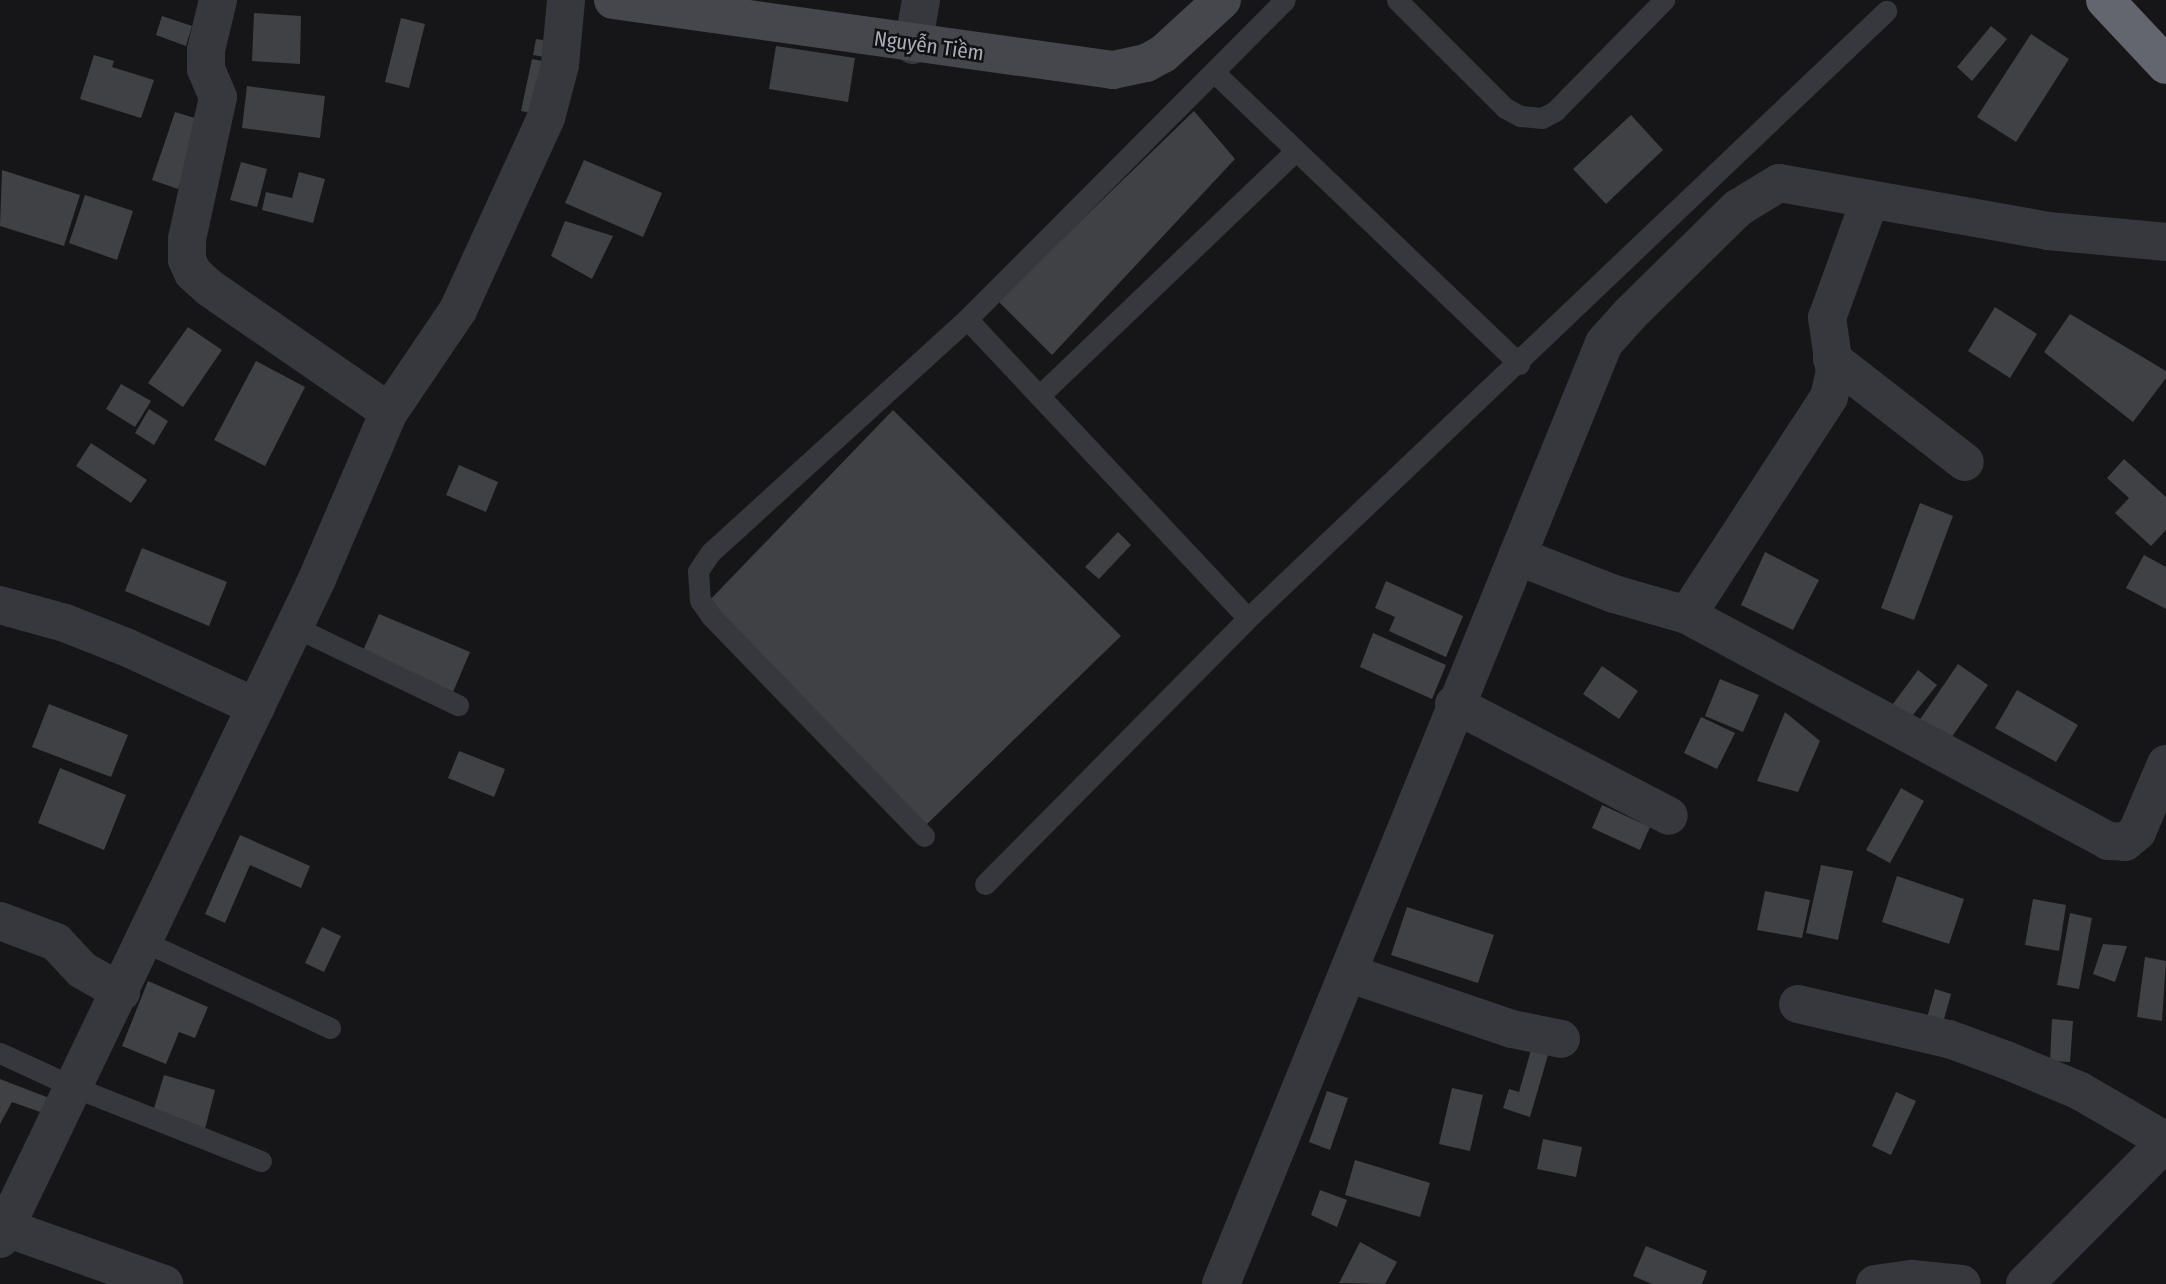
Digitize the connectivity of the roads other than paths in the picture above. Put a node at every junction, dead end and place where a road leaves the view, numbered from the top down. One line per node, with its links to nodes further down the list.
1 (218, 0): 21 (street)
2 (566, 0): 21 (street)
3 (921, 0): 11 (street)
4 (1222, 0): 11 (street, Nguyễn Tiềm)
5 (1285, 0): 13 (lane)
6 (1397, 0): 7 (lane)
7 (1664, 0)
8 (2105, 0): 12 (highway)
9 (631, 1): 11 (street, Nguyễn Tiềm)
10 (1886, 11): 19 (lane)
11 (913, 45)
12 (2166, 65)
13 (1215, 73): 14 (lane); 17 (lane)
14 (1295, 150): 19 (lane); 20 (lane)
15 (1870, 200): 16 (street); 18 (street); 23 (street)
16 (2166, 242)
17 (967, 320): 20 (lane); 33 (lane)
18 (1832, 359): 22 (street); 25 (street)
19 (1519, 364): 26 (lane)
20 (1039, 396): 26 (lane)
21 (389, 412): 27 (street)
22 (1965, 462)
23 (1517, 556): 25 (street); 28 (street)
24 (0, 605): 30 (street)
25 (1687, 615): 31 (street)
26 (1248, 618): 34 (lane)
27 (295, 627): 29 (lane); 30 (street)
28 (1454, 704): 32 (street); 37 (street)
29 (458, 705)
30 (256, 707): 36 (street)
31 (2166, 764)
32 (1669, 816)
33 (924, 836)
34 (985, 884)
35 (0, 921): 38 (street)
36 (145, 942): 38 (street); 40 (lane)
37 (1348, 974): 41 (street); 48 (street)
38 (121, 992): 43 (street)
39 (1798, 1003): 44 (street)
40 (330, 1028)
41 (1561, 1040)
42 (0, 1053): 43 (lane)
43 (74, 1087): 45 (lane); 46 (street)
44 (2166, 1142): 51 (street)
45 (261, 1161)
46 (2, 1231): 47 (street)
47 (164, 1284)
48 (1221, 1284)
49 (1875, 1284): 50 (street)
50 (1962, 1284)
51 (2025, 1284)

